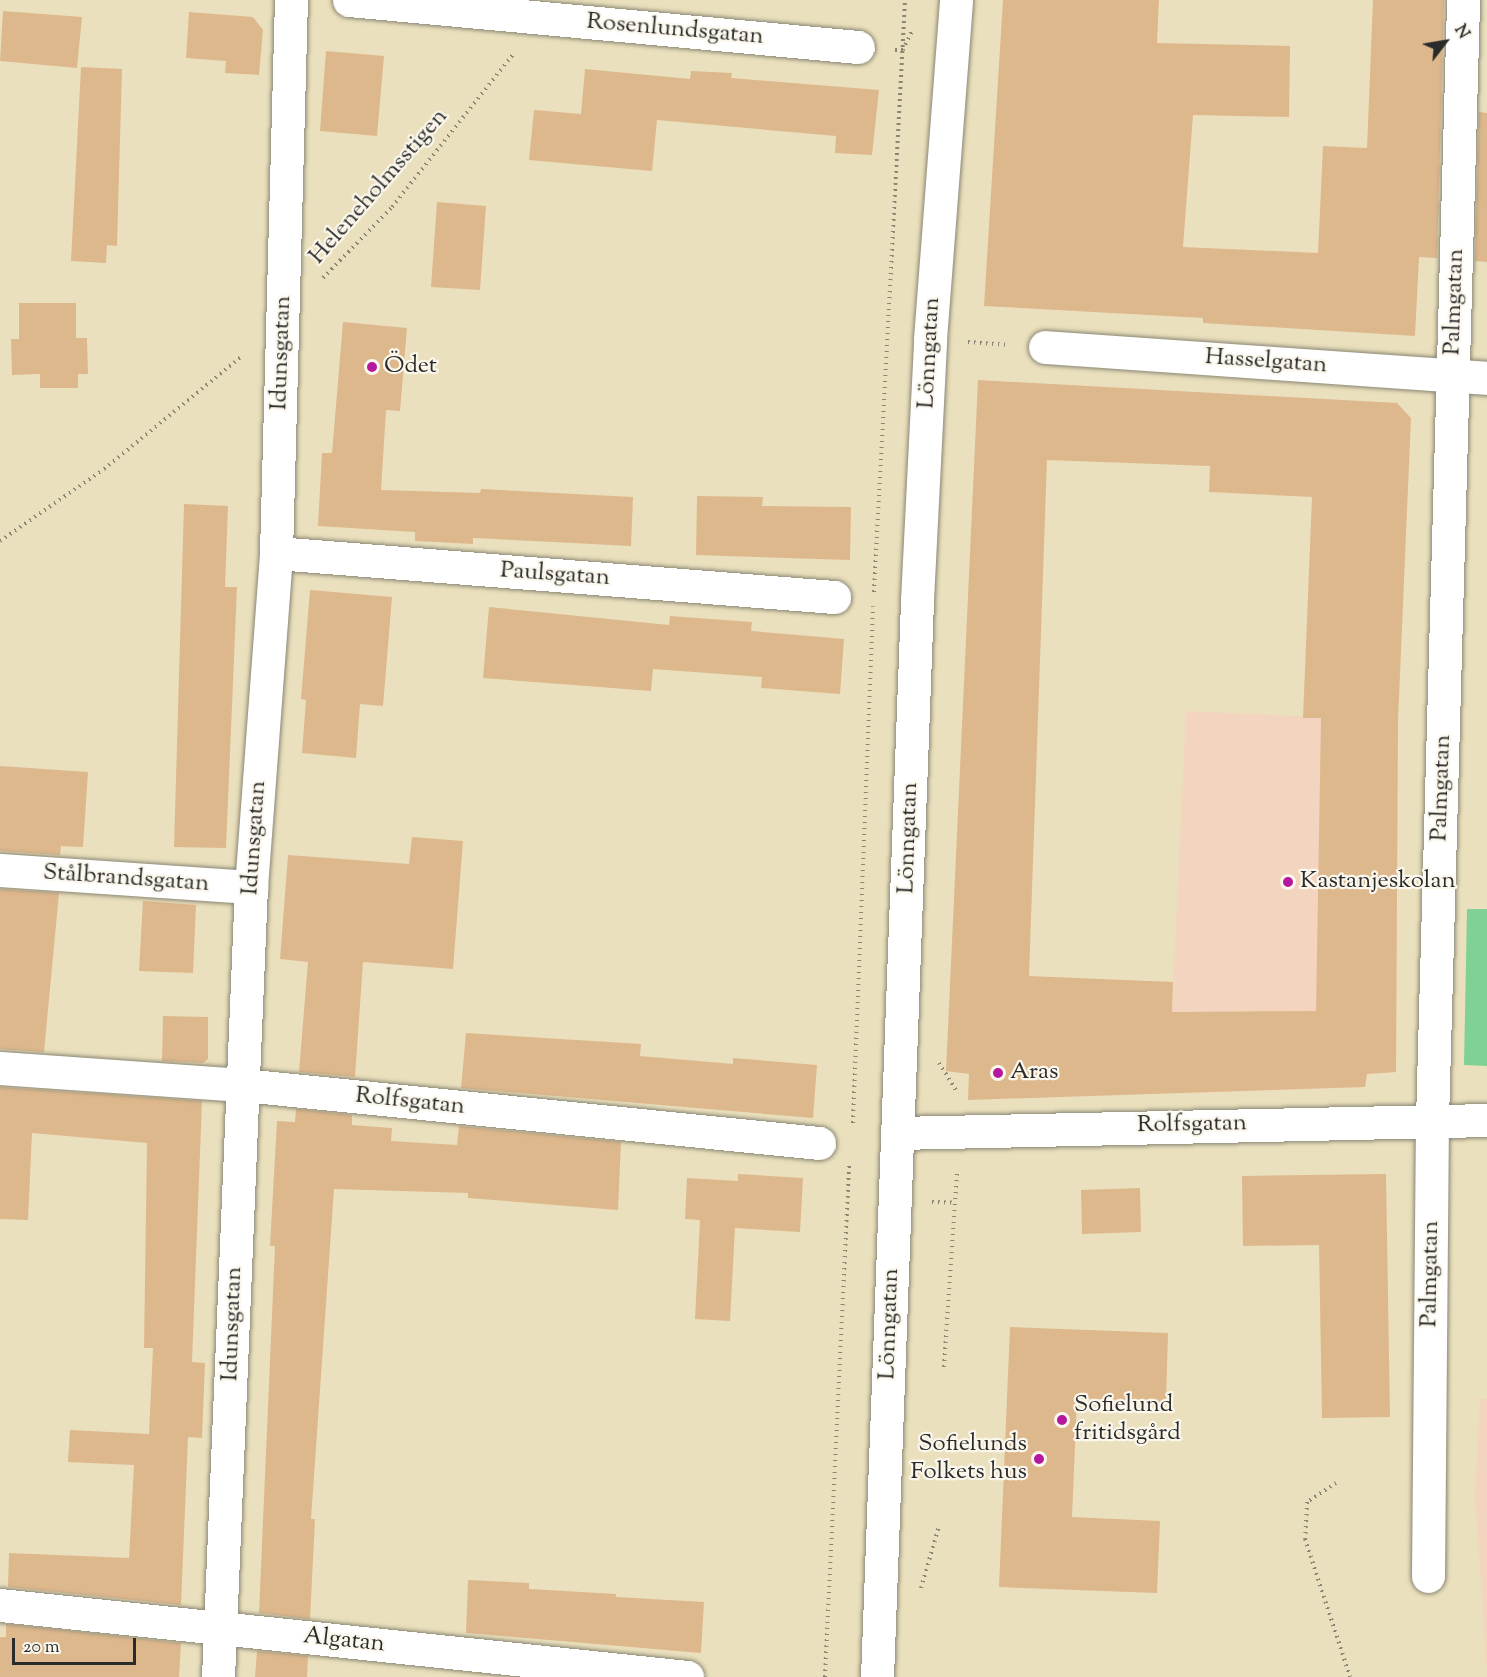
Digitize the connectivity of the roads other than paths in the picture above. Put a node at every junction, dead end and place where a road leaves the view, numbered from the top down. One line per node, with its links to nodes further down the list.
1 (291, 0): 9 (street, Idunsgatan)
2 (349, 0): 5 (street, Rosenlundsgatan)
3 (956, 0): 17 (street, Lönngatan)
4 (1463, 0): 7 (street, Palmgatan)
5 (858, 47)
6 (1045, 347): 7 (street, Hasselgatan)
7 (1453, 375): 8 (street, Hasselgatan); 15 (street, Palmgatan)
8 (1487, 378)
9 (276, 553): 10 (street, Paulsgatan); 12 (street, Idunsgatan)
10 (834, 597)
11 (0, 870): 12 (street, Stålbrandsgatan)
12 (251, 887): 14 (street, Idunsgatan)
13 (0, 1068): 14 (street, Rolfsgatan)
14 (243, 1085): 18 (street, Rolfsgatan); 21 (street, Idunsgatan)
15 (1432, 1120): 16 (street, Rolfsgatan); 17 (street, Rolfsgatan); 19 (street, Palmgatan)
16 (1487, 1120)
17 (897, 1133): 24 (street, Lönngatan)
18 (819, 1143)
19 (1428, 1576)
20 (0, 1605): 21 (street, Algatan)
21 (220, 1629): 22 (street, Idunsgatan); 23 (street, Algatan)
22 (218, 1677)
23 (687, 1677)
24 (876, 1677)

